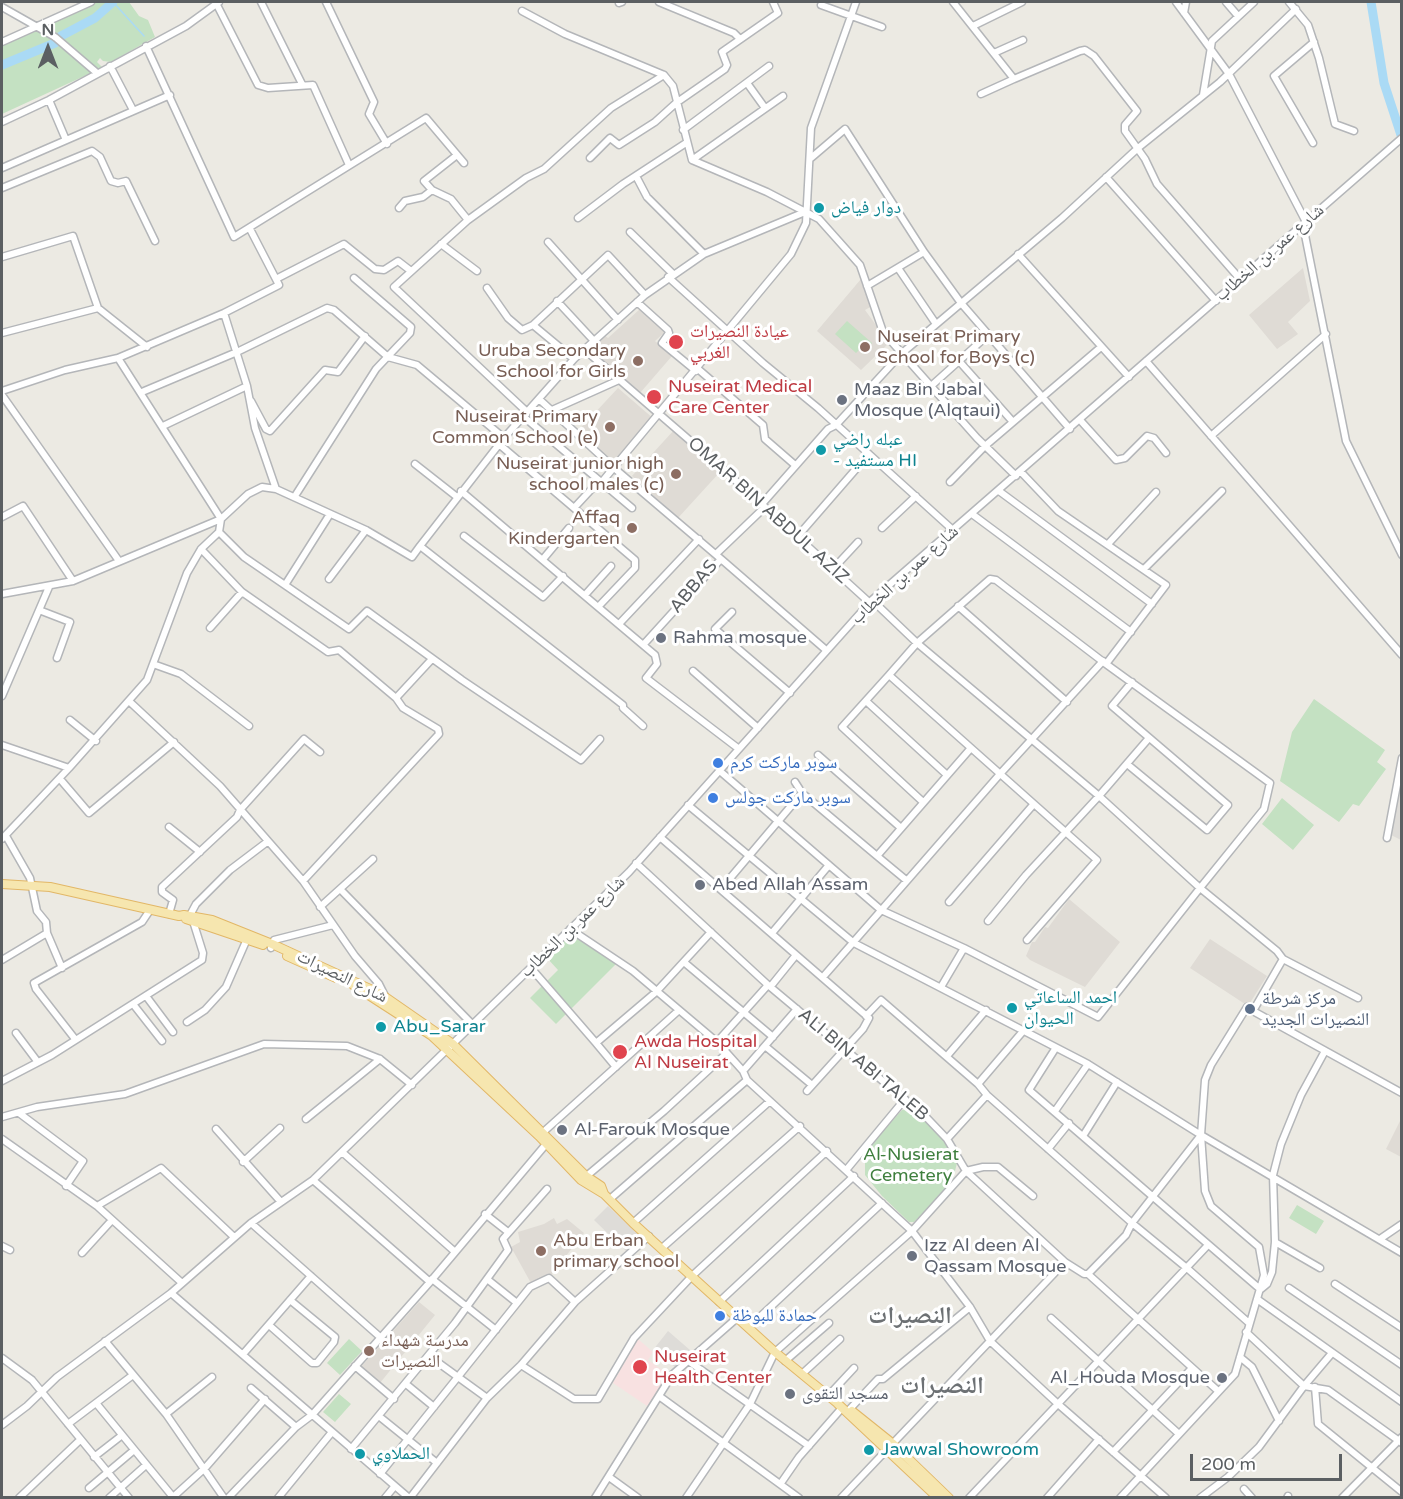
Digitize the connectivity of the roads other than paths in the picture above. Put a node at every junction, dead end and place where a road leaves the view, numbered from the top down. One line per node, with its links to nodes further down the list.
1 (91, 2): 22 (street)
2 (217, 2): 29 (street); 39 (street)
3 (261, 2): 39 (street)
4 (326, 2): 55 (street)
5 (659, 2): 25 (street)
6 (773, 2): 25 (street)
7 (856, 2): 21 (street)
8 (953, 2): 23 (street)
9 (1022, 2): 23 (street)
10 (1176, 2): 19 (street)
11 (1185, 2): 19 (street)
12 (1226, 2): 20 (street)
13 (1254, 2): 20 (street)
14 (1289, 2): 17 (street)
15 (821, 5): 21 (street)
16 (2, 7): 22 (street)
17 (1296, 9): 28 (street); 35 (street, ABBAS)
18 (522, 11): 36 (street)
19 (1184, 12): 30 (street)
20 (1238, 16): 30 (street)
21 (851, 17): 24 (street); 59 (street)
22 (35, 26): 27 (street); 34 (street)
23 (974, 26): 31 (street)
24 (882, 27)
25 (740, 39): 45 (street)
26 (1023, 40): 31 (street)
27 (2, 42)
28 (1314, 42): 50 (street); 54 (street)
29 (146, 46): 32 (street); 40 (street)
30 (1210, 49): 35 (street); 43 (street)
31 (994, 53): 37 (street)
32 (110, 66): 34 (street); 47 (street)
33 (769, 66): 38 (street)
34 (97, 73): 44 (street)
35 (1229, 74): 43 (street, ABBAS); 72 (street)
36 (664, 75): 45 (street); 71 (street)
37 (1014, 79): 41 (street); 56 (street)
38 (747, 83): 46 (street); 49 (street)
39 (302, 84): 62 (street)
40 (170, 94): 47 (street); 73 (street)
41 (981, 94)
42 (783, 96): 46 (street)
43 (1203, 96): 56 (street, ABBAS)
44 (49, 100): 48 (street); 52 (street)
45 (676, 103): 49 (street); 58 (street)
46 (765, 108): 60 (street)
47 (134, 110): 52 (street)
48 (2, 122)
49 (683, 130): 53 (street)
50 (1354, 131)
51 (1401, 138): 72 (street, شارع عمر بن الخطاب)
52 (66, 140): 63 (street)
53 (686, 143): 60 (street); 64 (street)
54 (1313, 143)
55 (387, 144): 57 (street); 62 (street)
56 (1138, 148): 65 (street, ABBAS); 88 (street)
57 (457, 155): 61 (street); 67 (street)
58 (590, 158)
59 (811, 158): 69 (street); 78 (street)
60 (692, 160): 69 (street)
61 (464, 163)
62 (349, 165): 73 (street)
63 (2, 168)
64 (636, 176): 70 (street); 79 (street)
65 (1106, 177): 80 (street, ABBAS); 94 (street)
66 (2, 188): 75 (street)
67 (432, 190): 68 (street); 71 (street)
68 (399, 208)
69 (805, 212): 79 (street); 90 (street); 102 (street)
70 (578, 218)
71 (468, 219): 77 (street)
72 (1305, 223): 88 (street, شارع عمر بن الخطاب); 105 (street)
73 (250, 229): 87 (street)
74 (630, 232): 85 (street)
75 (155, 241)
76 (548, 242): 89 (street)
77 (441, 244): 83 (street); 84 (street)
78 (924, 252): 82 (street); 96 (street)
79 (704, 254): 85 (street)
80 (1018, 254): 96 (street, ABBAS); 108 (street)
81 (2, 257): 97 (street)
82 (898, 268): 90 (street); 100 (street)
83 (411, 271): 87 (street); 131 (street)
84 (477, 271)
85 (671, 276): 92 (street); 102 (street)
86 (354, 278): 113 (street)
87 (276, 279): 98 (street)
88 (1240, 279): 94 (street, شارع عمر بن الخطاب)
89 (580, 280): 92 (street); 93 (street); 99 (street)
90 (867, 286): 112 (street)
91 (487, 288): 101 (street)
92 (645, 295): 95 (street)
93 (557, 301): 101 (street); 107 (street)
94 (1216, 301): 117 (street, شارع عمر بن الخطاب)
95 (637, 302): 99 (street); 118 (street)
96 (961, 303): 100 (street, ABBAS); 104 (street)
97 (98, 308): 103 (street); 109 (street)
98 (224, 312): 109 (street); 111 (street)
99 (618, 320): 107 (street)
100 (936, 324): 112 (street, ABBAS)
101 (533, 325): 115 (street)
102 (729, 332): 118 (street); 134 (street)
103 (2, 333)
104 (989, 334): 116 (street); 127 (street)
105 (1326, 334): 137 (street); 175 (street)
106 (366, 336): 111 (street); 113 (street); 126 (street)
107 (594, 341): 110 (street)
108 (1101, 346): 119 (street); 127 (street)
109 (147, 347): 114 (street)
110 (585, 350): 115 (street); 120 (street, OMAR BIN ABDUL AZIZ)
111 (237, 352): 121 (street); 124 (street)
112 (901, 354): 122 (street); 134 (street, ABBAS)
113 (388, 357): 138 (street); 154 (street)
114 (118, 358): 123 (street); 124 (street)
115 (574, 359): 128 (street)
116 (959, 361): 122 (street); 133 (street)
117 (1146, 361): 119 (street, شارع عمر بن الخطاب); 137 (street)
118 (697, 370): 130 (street); 144 (street)
119 (1129, 377): 132 (street, شارع عمر بن الخطاب)
120 (619, 380): 129 (street); 130 (street, OMAR BIN ABDUL AZIZ)
121 (247, 386): 126 (street); 135 (street)
122 (930, 387): 140 (street)
123 (2, 391)
124 (142, 392): 135 (street)
125 (2, 395): 178 (street)
126 (250, 398): 149 (street)
127 (1042, 398): 133 (street); 136 (street)
128 (539, 399): 129 (street); 131 (street)
129 (552, 410): 145 (street)
130 (660, 414): 145 (street); 156 (street, OMAR BIN ABDUL AZIZ)
131 (526, 415): 138 (street); 147 (street)
132 (1080, 420): 136 (street, شارع عمر بن الخطاب); 141 (street)
133 (1013, 422): 140 (street)
134 (836, 425): 142 (street); 144 (street, ABBAS)
135 (163, 426): 162 (street)
136 (1070, 429): 146 (street, شارع عمر بن الخطاب)
137 (1211, 436): 202 (street)
138 (504, 438): 139 (street)
139 (501, 445): 153 (street); 157 (street)
140 (985, 446): 146 (street); 148 (street)
141 (1166, 453)
142 (869, 454): 155 (street); 169 (street)
143 (415, 464): 153 (street)
144 (795, 465): 156 (street, ABBAS)
145 (614, 468): 147 (street); 170 (street)
146 (1018, 474): 150 (street, شارع عمر بن الخطاب); 172 (street)
147 (600, 482): 157 (street); 158 (street)
148 (950, 482)
149 (276, 489): 154 (street); 162 (street)
150 (999, 491): 160 (street, شارع عمر بن الخطاب); 191 (street)
151 (1222, 491): 181 (street)
152 (1156, 492): 172 (street)
153 (459, 494): 173 (street); 177 (street)
154 (295, 496): 159 (street)
155 (916, 496): 164 (street); 166 (street)
156 (764, 505): 169 (street, OMAR BIN ABDUL AZIZ); 176 (street, ABBAS)
157 (574, 508): 193 (street)
158 (632, 508)
159 (330, 514): 165 (street); 185 (street)
160 (972, 514): 166 (street, شارع عمر بن الخطاب); 198 (street)
161 (2, 517): 184 (street)
162 (220, 519): 167 (street); 178 (street)
163 (569, 528): 177 (street)
164 (882, 528)
165 (366, 530): 173 (street); 183 (street)
166 (954, 531): 190 (street, شارع عمر بن الخطاب)
167 (219, 532): 174 (street); 185 (street)
168 (464, 536): 182 (street)
169 (797, 537): 180 (street, OMAR BIN ABDUL AZIZ)
170 (699, 539): 176 (street); 196 (street)
171 (858, 542): 180 (street)
172 (1108, 544): 181 (street)
173 (420, 546): 218 (street)
174 (201, 549): 187 (street); 206 (street)
175 (1401, 555)
176 (719, 556): 200 (street, ABBAS); 201 (street)
177 (544, 558): 182 (street)
178 (119, 561): 184 (street)
179 (611, 566): 189 (street)
180 (833, 569): 190 (street, OMAR BIN ABDUL AZIZ)
181 (1144, 569): 191 (street)
182 (563, 576): 189 (street)
183 (329, 579)
184 (73, 581): 186 (street)
185 (285, 585): 204 (street)
186 (49, 587): 188 (street); 194 (street)
187 (242, 592): 197 (street); 212 (street)
188 (2, 594)
189 (585, 595): 193 (street)
190 (871, 602): 199 (street, OMAR BIN ABDUL AZIZ); 201 (street, شارع عمر بن الخطاب)
191 (1152, 604): 198 (street)
192 (958, 606): 199 (street); 205 (street); 215 (street)
193 (598, 607): 196 (street)
194 (39, 610): 203 (street); 211 (street)
195 (732, 612): 210 (street)
196 (619, 624): 200 (street)
197 (210, 628)
198 (1131, 632): 205 (street)
199 (917, 643): 208 (street); 222 (street, OMAR BIN ABDUL AZIZ)
200 (644, 644): 227 (street)
201 (826, 650): 210 (street, شارع عمر بن الخطاب)
202 (1401, 655)
203 (57, 658)
204 (432, 659): 212 (street); 221 (street)
205 (1104, 663): 209 (street); 215 (street)
206 (153, 664): 214 (street); 217 (street)
207 (693, 670): 219 (street)
208 (889, 675): 213 (street); 226 (street)
209 (1132, 682): 220 (street); 262 (street)
210 (790, 693): 219 (street, شارع عمر بن الخطاب)
211 (2, 696)
212 (396, 698): 259 (street)
213 (866, 701): 235 (street); 240 (street)
214 (130, 702): 223 (street); 224 (street)
215 (1067, 702): 222 (street)
216 (70, 720): 223 (street)
217 (249, 726)
218 (642, 726)
219 (758, 728): 227 (street, شارع عمر بن الخطاب)
220 (1149, 738): 231 (street); 231 (street)
221 (600, 739)
222 (1030, 740): 234 (street); 239 (street, OMAR BIN ABDUL AZIZ)
223 (96, 741): 232 (street)
224 (174, 742): 236 (street); 243 (street)
225 (2, 745): 232 (street)
226 (971, 748): 234 (street); 235 (street)
227 (739, 749): 233 (street, شارع عمر بن الخطاب)
228 (320, 752): 243 (street)
229 (818, 755): 246 (street)
230 (1401, 758): 250 (street)
231 (1127, 764): 239 (street)
232 (69, 768): 236 (street)
233 (721, 772): 241 (street, شارع عمر بن الخطاب); 244 (street)
234 (1000, 774): 242 (street); 258 (street)
235 (947, 775): 240 (street)
236 (60, 779): 249 (street)
237 (795, 782): 238 (street)
238 (802, 793): 244 (street); 253 (street)
239 (1100, 796): 247 (street); 262 (street, OMAR BIN ABDUL AZIZ)
240 (923, 802): 246 (street)
241 (688, 805): 248 (street, شارع عمر بن الخطاب); 254 (street)
242 (1033, 805): 247 (street); 266 (street)
243 (240, 810): 251 (street); 252 (street)
244 (778, 821): 254 (street); 257 (street)
245 (169, 827): 252 (street)
246 (901, 828): 253 (street)
247 (1065, 832): 272 (street); 279 (street)
248 (660, 837): 256 (street, شارع عمر بن الخطاب); 263 (street)
249 (4, 838): 260 (street)
250 (1388, 838)
251 (267, 842): 259 (street); 271 (street)
252 (200, 852): 270 (street)
253 (877, 855): 258 (street)
254 (750, 856): 263 (street); 265 (street)
255 (373, 859): 264 (street)
256 (636, 863): 274 (street, شارع عمر بن الخطاب); 275 (street, ALI BIN ABI TALEB)
257 (829, 865): 265 (street); 269 (street)
258 (906, 880): 269 (street)
259 (303, 881): 267 (street)
260 (32, 884): 261 (main road); 268 (main road); 276 (street)
261 (2, 885)
262 (1200, 888): 282 (street); 284 (street, OMAR BIN ABDUL AZIZ)
263 (720, 889): 277 (street)
264 (340, 890): 267 (street); 304 (street)
265 (801, 899): 277 (street); 280 (street)
266 (949, 902)
267 (320, 907): 273 (street)
268 (150, 910): 270 (main road); 287 (street)
269 (881, 910): 280 (street); 282 (street)
270 (169, 914): 271 (main road)
271 (190, 919): 278 (main road); 281 (main road); 293 (street)
272 (988, 921)
273 (333, 925): 281 (street); 295 (street)
274 (570, 930): 288 (street, شارع عمر بن الخطاب); 292 (street)
275 (711, 932): 286 (street); 290 (street, ALI BIN ABI TALEB)
276 (47, 933): 285 (street); 287 (street)
277 (772, 933): 283 (street)
278 (247, 939): 281 (main road); 303 (street)
279 (1027, 940)
280 (854, 943): 289 (street); 291 (street)
281 (272, 946): 295 (main road)
282 (964, 948): 291 (street)
283 (796, 955): 289 (street); 290 (street)
284 (1283, 959): 294 (street, OMAR BIN ABDUL AZIZ); 300 (street)
285 (2, 960)
286 (685, 963): 292 (street); 301 (street)
287 (62, 968): 309 (street)
288 (531, 968): 304 (street, شارع عمر بن الخطاب); 312 (street)
289 (823, 978): 302 (street)
290 (770, 985): 297 (street, ALI BIN ABI TALEB); 301 (street)
291 (941, 987): 298 (street)
292 (656, 992): 299 (street); 312 (street)
293 (146, 996): 296 (street); 306 (street)
294 (1358, 998)
295 (387, 1002): 314 (main road)
296 (133, 1004): 309 (street); 310 (street)
297 (797, 1009): 308 (street); 316 (street, ALI BIN ABI TALEB)
298 (986, 1010): 305 (street); 319 (street)
299 (678, 1011): 311 (street); 323 (street)
300 (1253, 1011): 317 (street); 343 (street)
301 (744, 1013): 308 (street); 311 (street)
302 (866, 1016): 316 (street); 319 (street)
303 (186, 1022)
304 (472, 1024): 314 (street, شارع عمر بن الخطاب)
305 (1024, 1030): 315 (street); 328 (street)
306 (173, 1032)
307 (16, 1033): 321 (street)
308 (773, 1037): 313 (street)
309 (75, 1039): 321 (street)
310 (162, 1041)
311 (717, 1042): 318 (street)
312 (596, 1043): 323 (street)
313 (765, 1046): 316 (street); 324 (street)
314 (450, 1047): 329 (street, شارع عمر بن الخطاب); 342 (main road)
315 (1055, 1049): 322 (street); 334 (street)
316 (843, 1050): 332 (street, ALI BIN ABI TALEB)
317 (1324, 1051): 330 (street); 354 (street)
318 (727, 1053): 324 (street); 356 (street)
319 (947, 1056): 328 (street)
320 (380, 1059): 329 (street); 335 (street); 337 (street)
321 (37, 1061): 326 (street)
322 (1088, 1064): 327 (street); 334 (street)
323 (616, 1067): 342 (street)
324 (743, 1071): 325 (street)
325 (747, 1080): 333 (street); 362 (street)
326 (2, 1081)
327 (1117, 1082): 343 (street); 344 (street)
328 (978, 1084): 331 (street)
329 (412, 1085): 350 (street, شارع عمر بن الخطاب)
330 (1401, 1093)
331 (987, 1095): 346 (street); 348 (street)
332 (905, 1100): 346 (street, ALI BIN ABI TALEB); 352 (street)
333 (770, 1101): 339 (street); 369 (street)
334 (1055, 1111): 338 (street)
335 (19, 1113): 336 (street); 358 (street)
336 (2, 1117)
337 (306, 1119)
338 (1069, 1123): 344 (street); 348 (street)
339 (800, 1126): 349 (street); 380 (street)
340 (280, 1128): 351 (street)
341 (216, 1129): 351 (street)
342 (541, 1134): 347 (main road); 356 (main road)
343 (1201, 1135): 354 (street); 361 (street); 396 (street)
344 (1083, 1136): 361 (street)
345 (2, 1139): 358 (street)
346 (947, 1139): 353 (street, ALI BIN ABI TALEB)
347 (547, 1143): 356 (main road); 366 (street)
348 (1048, 1149): 370 (street)
349 (827, 1150): 352 (street); 390 (street)
350 (342, 1152): 357 (street, شارع عمر بن الخطاب); 382 (street)
351 (243, 1162): 363 (street)
352 (847, 1169): 355 (street)
353 (966, 1171): 360 (street); 372 (street); 385 (street, ALI BIN ABI TALEB)
354 (1273, 1175): 376 (street); 377 (street)
355 (854, 1176): 364 (street); 401 (street)
356 (584, 1178): 362 (main road)
357 (313, 1180): 363 (street, شارع عمر بن الخطاب); 392 (street)
358 (66, 1186): 365 (street)
359 (547, 1189): 373 (street)
360 (1033, 1196)
361 (1153, 1196): 370 (street); 379 (street)
362 (607, 1197): 369 (main road)
363 (281, 1202): 368 (street, شارع عمر بن الخطاب)
364 (882, 1203): 372 (street); 411 (street)
365 (97, 1206): 367 (street); 375 (street)
366 (485, 1214): 373 (street); 382 (street)
367 (112, 1220): 383 (street); 393 (street)
368 (251, 1223): 375 (street, شارع عمر بن الخطاب); 389 (street)
369 (633, 1223): 374 (main road)
370 (1132, 1223): 387 (street); 388 (street)
371 (1401, 1224): 376 (street)
372 (912, 1231): 404 (street); 419 (street)
373 (508, 1232): 391 (street)
374 (649, 1236): 380 (main road); 400 (street)
375 (234, 1237): 393 (street, شارع عمر بن الخطاب)
376 (1380, 1239): 384 (street)
377 (1275, 1242): 386 (street); 396 (street)
378 (2, 1245): 381 (street)
379 (1208, 1245): 387 (street); 396 (street)
380 (662, 1248): 390 (main road)
381 (10, 1250)
382 (454, 1251): 392 (street)
383 (82, 1253)
384 (1401, 1253)
385 (1065, 1262): 388 (street, ALI BIN ABI TALEB); 418 (street)
386 (1320, 1268)
387 (1188, 1269): 407 (street); 409 (street)
388 (1088, 1274): 407 (street, ALI BIN ABI TALEB)
389 (310, 1276): 399 (street); 415 (street)
390 (692, 1276): 401 (main road); 428 (street)
391 (487, 1279): 402 (street); 403 (street)
392 (431, 1281): 403 (street); 415 (street)
393 (182, 1283): 397 (street, شارع عمر بن الخطاب)
394 (1335, 1284): 412 (street)
395 (1288, 1287): 429 (street)
396 (1260, 1289): 398 (street)
397 (171, 1293): 417 (street, شارع عمر بن الخطاب); 420 (street)
398 (1257, 1299): 409 (street); 421 (street)
399 (290, 1300): 410 (street); 410 (street)
400 (575, 1302): 402 (street); 428 (street)
401 (719, 1302): 405 (main road)
402 (518, 1303): 413 (street)
403 (466, 1306): 413 (street); 422 (street)
404 (970, 1307): 418 (street); 453 (street)
405 (737, 1318): 411 (main road); 425 (street)
406 (1051, 1318): 427 (street)
407 (1140, 1318): 427 (street); 432 (street, ALI BIN ABI TALEB)
408 (829, 1323): 426 (street)
409 (1249, 1323): 414 (street)
410 (268, 1325): 420 (street)
411 (748, 1328): 419 (main road)
412 (1401, 1328)
413 (496, 1330): 436 (street)
414 (1246, 1332): 423 (street); 438 (street)
415 (380, 1337): 430 (street)
416 (840, 1339): 433 (street)
417 (105, 1341): 434 (street); 442 (street, شارع عمر بن الخطاب)
418 (990, 1341): 451 (street); 471 (street)
419 (775, 1352): 426 (main road); 450 (street)
420 (244, 1353): 456 (street)
421 (1332, 1353): 438 (street); 448 (street)
422 (429, 1356): 436 (street); 437 (street)
423 (1240, 1357): 441 (street); 458 (street)
424 (2, 1358): 442 (street)
425 (687, 1360): 443 (street); 450 (street)
426 (786, 1361): 433 (main road)
427 (1099, 1361): 451 (street); 454 (street)
428 (521, 1365): 445 (street)
429 (1401, 1365)
430 (355, 1366): 447 (street); 456 (street)
431 (854, 1368): 444 (street)
432 (1192, 1368): 441 (street, ALI BIN ABI TALEB); 454 (street)
433 (802, 1374): 444 (main road)
434 (133, 1375): 449 (street); 455 (street)
435 (212, 1377): 455 (street)
436 (459, 1377): 445 (street); 452 (street)
437 (406, 1384): 447 (street); 452 (street)
438 (1304, 1386): 439 (street); 458 (street)
439 (1315, 1387): 468 (street); 479 (street)
440 (251, 1388): 446 (street)
441 (1217, 1390): 463 (street)
442 (42, 1393): 459 (street, شارع عمر بن الخطاب); 460 (street)
443 (658, 1396): 469 (street); 483 (street)
444 (828, 1396): 453 (main road)
445 (487, 1398): 476 (street)
446 (265, 1399): 461 (street); 478 (street)
447 (394, 1399): 457 (street)
448 (1401, 1402)
449 (96, 1403): 460 (street); 464 (street)
450 (750, 1404): 469 (street); 470 (street)
451 (1058, 1404): 465 (street); 506 (street)
452 (434, 1407): 467 (street)
453 (844, 1409): 470 (street); 471 (main road)
454 (1153, 1410): 463 (street); 474 (street)
455 (166, 1414): 478 (street)
456 (312, 1415): 461 (street); 462 (street)
457 (380, 1417): 467 (street); 472 (street)
458 (1279, 1421): 510 (street)
459 (2, 1423)
460 (68, 1424): 466 (street)
461 (296, 1426): 495 (street)
462 (332, 1432): 472 (street); 496 (street)
463 (1179, 1434): 482 (street)
464 (121, 1436): 473 (street); 475 (street)
465 (1099, 1439): 474 (street); 507 (street)
466 (80, 1440): 475 (street); 490 (street)
467 (409, 1440): 476 (street); 481 (street)
468 (1400, 1440): 479 (street)
469 (725, 1442): 484 (street); 501 (street)
470 (808, 1446): 484 (street)
471 (889, 1446): 503 (street); 504 (main road); 505 (main road)
472 (351, 1449): 481 (street)
473 (133, 1451): 477 (street); 480 (street)
474 (1113, 1452): 482 (street)
475 (94, 1457): 480 (street)
476 (437, 1463): 498 (street)
477 (146, 1465): 485 (street); 493 (street)
478 (205, 1468): 493 (street); 494 (street)
479 (1372, 1468): 489 (street); 512 (street)
480 (107, 1472): 485 (street); 487 (street)
481 (380, 1474): 486 (street)
482 (1140, 1474): 508 (street); 509 (street)
483 (609, 1477): 499 (street); 500 (street)
484 (781, 1484): 502 (street)
485 (120, 1487): 491 (street); 492 (street)
486 (394, 1487): 497 (street); 498 (street)
487 (89, 1488)
488 (1244, 1489): 511 (street)
489 (1401, 1492)
490 (20, 1497)
491 (109, 1497)
492 (129, 1497)
493 (173, 1497)
494 (224, 1497)
495 (228, 1497)
496 (278, 1497)
497 (384, 1497)
498 (410, 1497)
499 (595, 1497)
500 (638, 1497)
501 (686, 1497)
502 (800, 1497)
503 (841, 1497)
504 (938, 1497)
505 (950, 1497)
506 (969, 1497)
507 (1047, 1497)
508 (1120, 1497)
509 (1167, 1497)
510 (1200, 1497)
511 (1252, 1497)
512 (1342, 1497)

